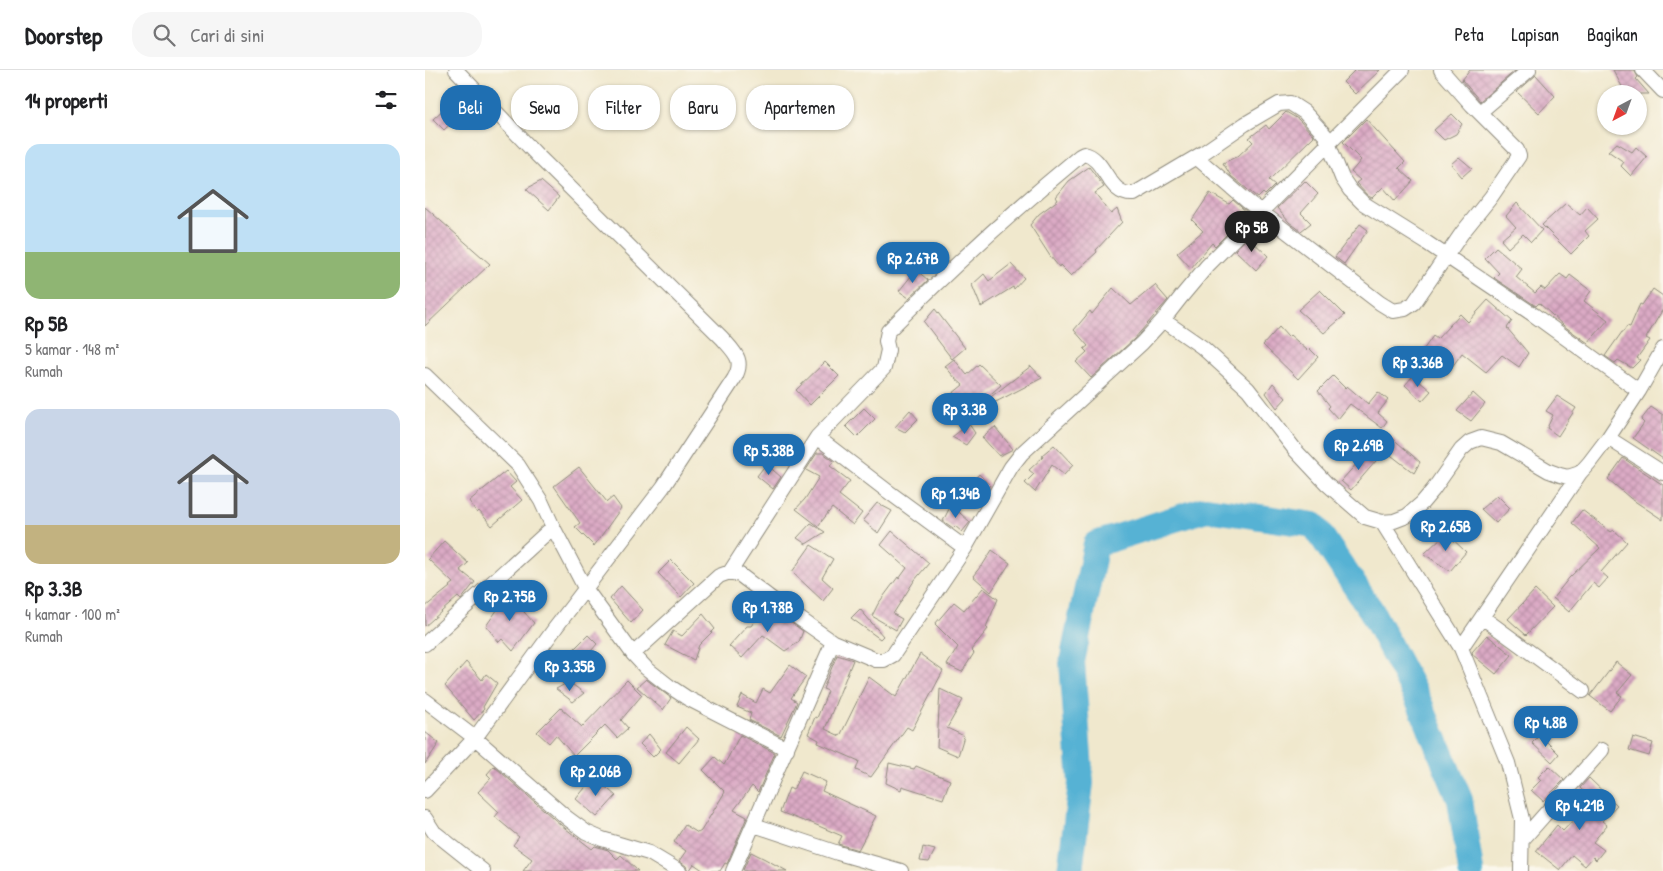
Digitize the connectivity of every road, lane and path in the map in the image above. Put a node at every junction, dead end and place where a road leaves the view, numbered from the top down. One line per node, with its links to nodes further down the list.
1 (456, 70): 24 (street)
2 (1402, 70): 8 (street)
3 (1441, 70): 7 (street)
4 (1529, 70): 7 (street)
5 (1643, 70): 6 (street)
6 (1663, 91)
7 (1480, 112): 11 (street)
8 (1328, 143): 9 (street); 10 (street); 11 (street)
9 (1196, 157): 10 (street); 16 (street)
10 (1262, 212): 11 (street); 12 (street)
11 (1446, 256): 15 (street)
12 (1163, 320): 20 (street); 22 (street)
13 (1663, 349): 15 (street)
14 (425, 375): 21 (street)
15 (1639, 391): 17 (street)
16 (817, 437): 22 (street); 23 (street)
17 (1608, 438): 18 (street); 19 (street)
18 (1580, 473): 20 (street); 25 (street)
19 (1663, 473)
20 (1381, 522): 28 (street)
21 (553, 527): 24 (street); 27 (street)
22 (965, 548): 26 (street)
23 (730, 572): 26 (street); 29 (street)
24 (585, 588): 29 (street); 32 (street)
25 (1482, 616): 28 (street); 30 (street)
26 (833, 642): 33 (street)
27 (425, 644)
28 (1461, 648): 38 (street)
29 (633, 654): 33 (street)
30 (1583, 691)
31 (425, 700): 32 (street)
32 (475, 738): 35 (street); 40 (street)
33 (787, 749): 37 (street)
34 (1601, 750): 38 (street)
35 (425, 791)
36 (425, 818): 39 (street)
37 (754, 825): 41 (street); 42 (street)
38 (1523, 839): 43 (street)
39 (483, 871)
40 (679, 871)
41 (733, 871)
42 (901, 871)
43 (1521, 871)

